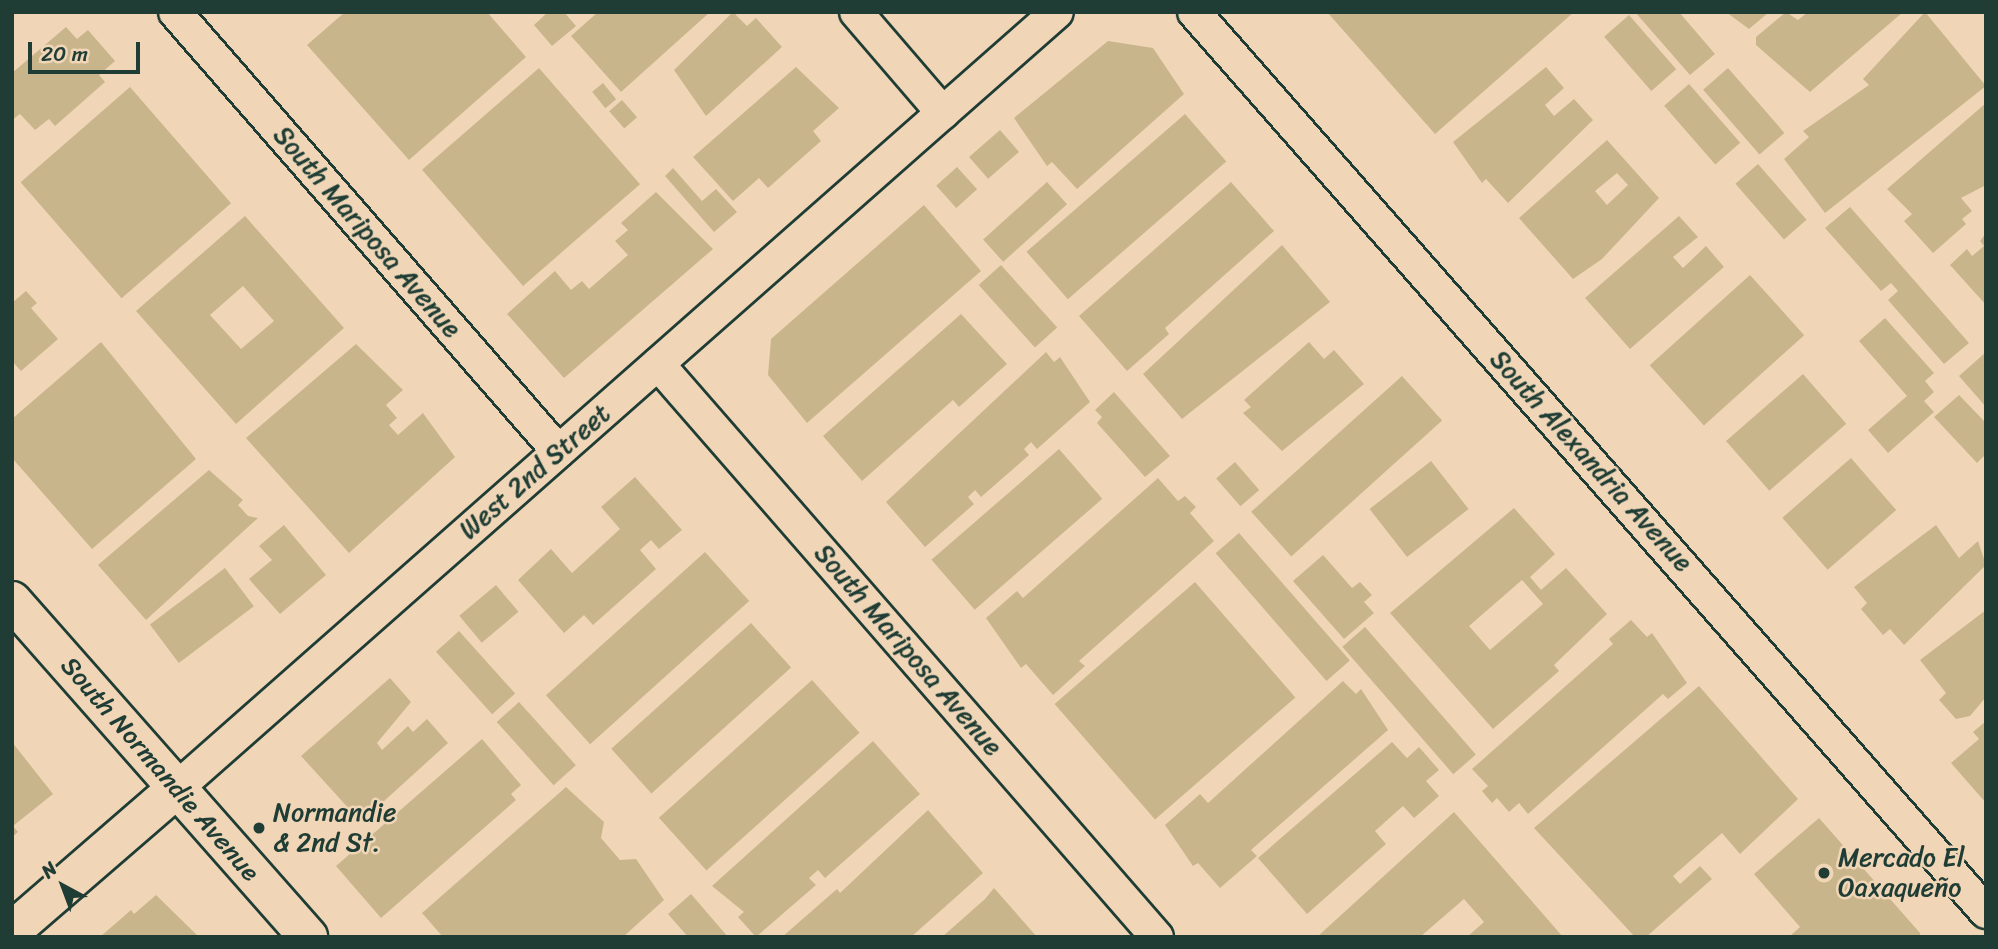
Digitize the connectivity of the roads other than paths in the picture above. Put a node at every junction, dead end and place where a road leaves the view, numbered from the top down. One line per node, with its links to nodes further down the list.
1 (175, 12): 7 (street, South Mariposa Avenue)
2 (856, 12): 5 (street)
3 (1057, 12): 5 (street, West 2nd Street)
4 (1194, 12): 10 (street, South Alexandria Avenue)
5 (943, 113): 6 (street, West 2nd Street)
6 (658, 364): 7 (street, West 2nd Street); 13 (street, South Mariposa Avenue)
7 (558, 451): 9 (street, West 2nd Street)
8 (12, 601): 9 (main road, South Normandie Avenue)
9 (177, 788): 11 (main road, West 2nd Street); 12 (main road, South Normandie Avenue)
10 (1986, 912)
11 (12, 930)
12 (308, 937)
13 (1157, 937)

